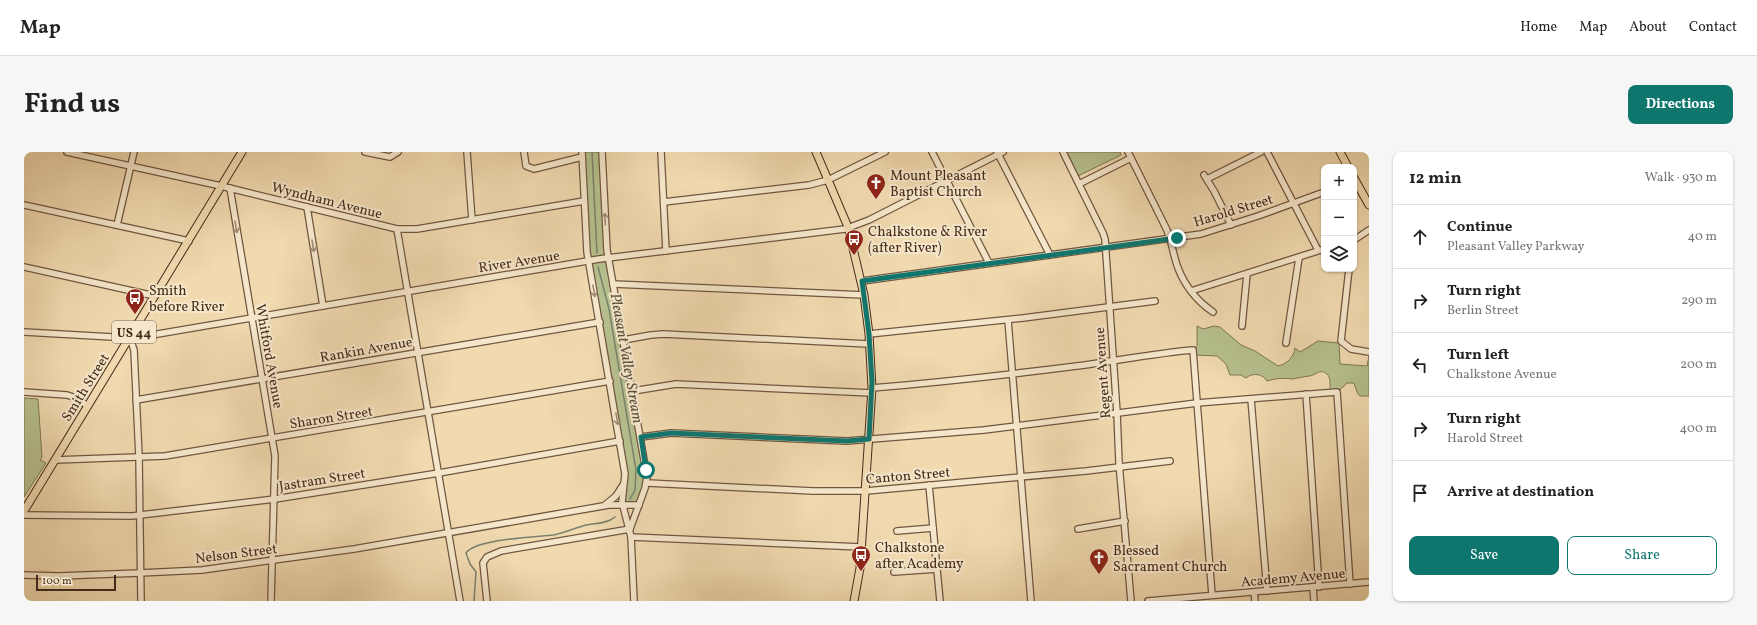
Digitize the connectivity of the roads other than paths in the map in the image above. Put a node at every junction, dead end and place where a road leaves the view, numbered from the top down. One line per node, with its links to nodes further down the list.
1 (67, 152): 22 (street, Wyndham Avenue)
2 (134, 152): 22 (street)
3 (242, 152): 27 (main road, Smith Street / US 44)
4 (365, 152): 5 (street)
5 (398, 152)
6 (467, 152): 36 (street)
7 (524, 152): 19 (street)
8 (602, 152): 49 (street, one-way to 8)
9 (663, 152): 31 (street)
10 (816, 152): 23 (main road)
11 (885, 152): 23 (street)
12 (932, 152): 24 (street)
13 (1063, 152): 25 (street, Regent Avenue)
14 (1128, 152): 20 (street)
15 (1261, 152): 38 (street)
16 (1267, 152): 32 (street)
17 (1340, 152): 21 (main road)
18 (999, 153): 24 (street, River Avenue); 48 (street)
19 (582, 155): 30 (street)
20 (1131, 158): 25 (street); 43 (street)
21 (1346, 164)
22 (131, 166): 27 (street, Wyndham Avenue); 37 (street)
23 (828, 180): 31 (street); 39 (main road)
24 (946, 180): 39 (street, River Avenue); 52 (street)
25 (1079, 184): 45 (street, Regent Avenue)
26 (1357, 185): 34 (main road)
27 (221, 186): 28 (street, Wyndham Avenue); 44 (main road, Smith Street / US 44)
28 (230, 188): 35 (street, Wyndham Avenue); 66 (street, Whitford Avenue, one-way to 66)
29 (1321, 193): 32 (street, Harold Street)
30 (584, 201): 36 (street, Wyndham Avenue); 51 (street)
31 (664, 202): 47 (street)
32 (1294, 203): 38 (street, Harold Street); 46 (street)
33 (24, 205): 37 (street)
34 (1369, 205)
35 (307, 207): 40 (street, Wyndham Avenue); 63 (street, one-way to 63)
36 (472, 220): 40 (street, Wyndham Avenue)
37 (118, 225): 44 (street)
38 (1231, 225): 43 (street, Harold Street)
39 (848, 227): 47 (street, River Avenue); 56 (main road)
40 (397, 229): 59 (street)
41 (1369, 230): 42 (street)
42 (1357, 238)
43 (1171, 239): 45 (street, Harold Street); 58 (street)
44 (189, 241): 61 (main road, Smith Street / US 44)
45 (1105, 247): 48 (street, Harold Street); 64 (street, Regent Avenue)
46 (1321, 250): 50 (street)
47 (666, 251): 49 (street, River Avenue)
48 (1050, 255): 52 (street, Harold Street)
49 (608, 258): 51 (street, River Avenue); 57 (street)
50 (1299, 258): 55 (street); 74 (street)
51 (588, 262): 59 (street, River Avenue); 68 (street, one-way to 68)
52 (989, 263): 56 (street, Harold Street)
53 (24, 267): 61 (street)
54 (1349, 272): 77 (street)
55 (1247, 274): 58 (street); 69 (street)
56 (862, 281): 60 (main road)
57 (613, 284): 60 (street); 73 (street)
58 (1191, 291): 65 (street)
59 (408, 292): 63 (street, River Avenue); 76 (street)
60 (864, 295): 71 (main road)
61 (155, 296): 72 (main road, Smith Street / US 44)
62 (1155, 301): 64 (street)
63 (323, 306): 66 (street, River Avenue)
64 (1109, 306): 67 (street); 78 (street, Regent Avenue)
65 (1213, 312)
66 (252, 318): 72 (street, River Avenue); 80 (street, Whitford Avenue)
67 (1008, 320): 71 (street); 79 (street)
68 (600, 322): 76 (street, Rankin Avenue); 81 (street)
69 (1242, 326)
70 (24, 332): 72 (street, River Avenue)
71 (869, 334): 75 (main road)
72 (130, 338): 87 (street); 89 (main road, Smith Street / US 44)
73 (623, 340): 75 (street); 83 (street)
74 (1286, 343)
75 (869, 344): 82 (main road)
76 (418, 352): 80 (street, Rankin Avenue); 90 (street)
77 (1369, 352)
78 (1113, 360): 79 (street); 88 (street); 91 (street, Regent Avenue)
79 (1013, 374): 82 (street); 92 (street)
80 (262, 379): 87 (street, Rankin Avenue); 94 (street, Whitford Avenue)
81 (610, 381): 90 (street, Sharon Street); 96 (street, one-way to 96)
82 (872, 390): 83 (street); 95 (main road)
83 (633, 391): 93 (street)
84 (24, 392): 89 (street)
85 (1306, 394): 86 (street); 128 (street); 129 (street)
86 (1251, 399): 88 (street); 130 (street)
87 (136, 400): 97 (street)
88 (1197, 404): 91 (street); 132 (street)
89 (88, 406): 98 (main road, Smith Street / US 44)
90 (428, 412): 94 (street, Sharon Street); 101 (street)
91 (1117, 413): 92 (street); 100 (street, Regent Avenue)
92 (1017, 426): 95 (street); 102 (street)
93 (641, 437): 95 (street); 104 (street)
94 (272, 439): 97 (street, Sharon Street); 107 (street, Whitford Avenue)
95 (869, 439): 106 (main road)
96 (620, 442): 101 (street, Jastram Street); 103 (street)
97 (139, 457): 98 (street, Sharon Street); 113 (street)
98 (55, 460): 111 (main road, Smith Street / US 44)
99 (1170, 461): 100 (street, Canton Street)
100 (1120, 467): 102 (street, Canton Street); 114 (street, Regent Avenue)
101 (439, 473): 107 (street, Jastram Street); 119 (street)
102 (1021, 477): 105 (street, Canton Street); 141 (street)
103 (625, 479): 108 (street); 110 (street)
104 (647, 483): 106 (street, Canton Street); 109 (street)
105 (929, 485): 106 (street, Canton Street); 115 (street)
106 (866, 491): 121 (main road)
107 (275, 499): 113 (street, Jastram Street); 122 (street, Whitford Avenue)
108 (622, 505): 109 (street, Nelson Street); 110 (street, Nelson Street); 116 (street)
109 (639, 505): 116 (street)
110 (604, 506): 119 (street, Nelson Street)
111 (24, 511)
112 (24, 515): 113 (street, Jastram Street)
113 (140, 515): 125 (street)
114 (1125, 521): 117 (street); 142 (street, Regent Avenue)
115 (933, 528): 118 (street); 123 (street)
116 (630, 529): 120 (street); 137 (street)
117 (1078, 529)
118 (898, 531)
119 (449, 532): 122 (street, Nelson Street); 136 (street)
120 (631, 537): 121 (street); 138 (street)
121 (861, 547): 139 (main road)
122 (273, 561): 125 (street, Nelson Street); 135 (street, Whitford Avenue)
123 (937, 569): 124 (street); 140 (street)
124 (894, 572)
125 (140, 573): 126 (street, Nelson Street); 134 (street)
126 (24, 575)
127 (1369, 582): 128 (street, Academy Avenue)
128 (1350, 584): 129 (street, Academy Avenue)
129 (1316, 587): 130 (street, Academy Avenue); 145 (street)
130 (1267, 591): 131 (street, Academy Avenue)
131 (1254, 592): 132 (street, Academy Avenue); 144 (street)
132 (1212, 596): 133 (street, Academy Avenue)
133 (1197, 599): 143 (street, Academy Avenue)
134 (141, 601)
135 (271, 601)
136 (460, 601)
137 (487, 601)
138 (634, 601)
139 (854, 601)
140 (940, 601)
141 (1031, 601)
142 (1131, 601)
143 (1148, 601)
144 (1255, 601)
145 (1314, 601)

